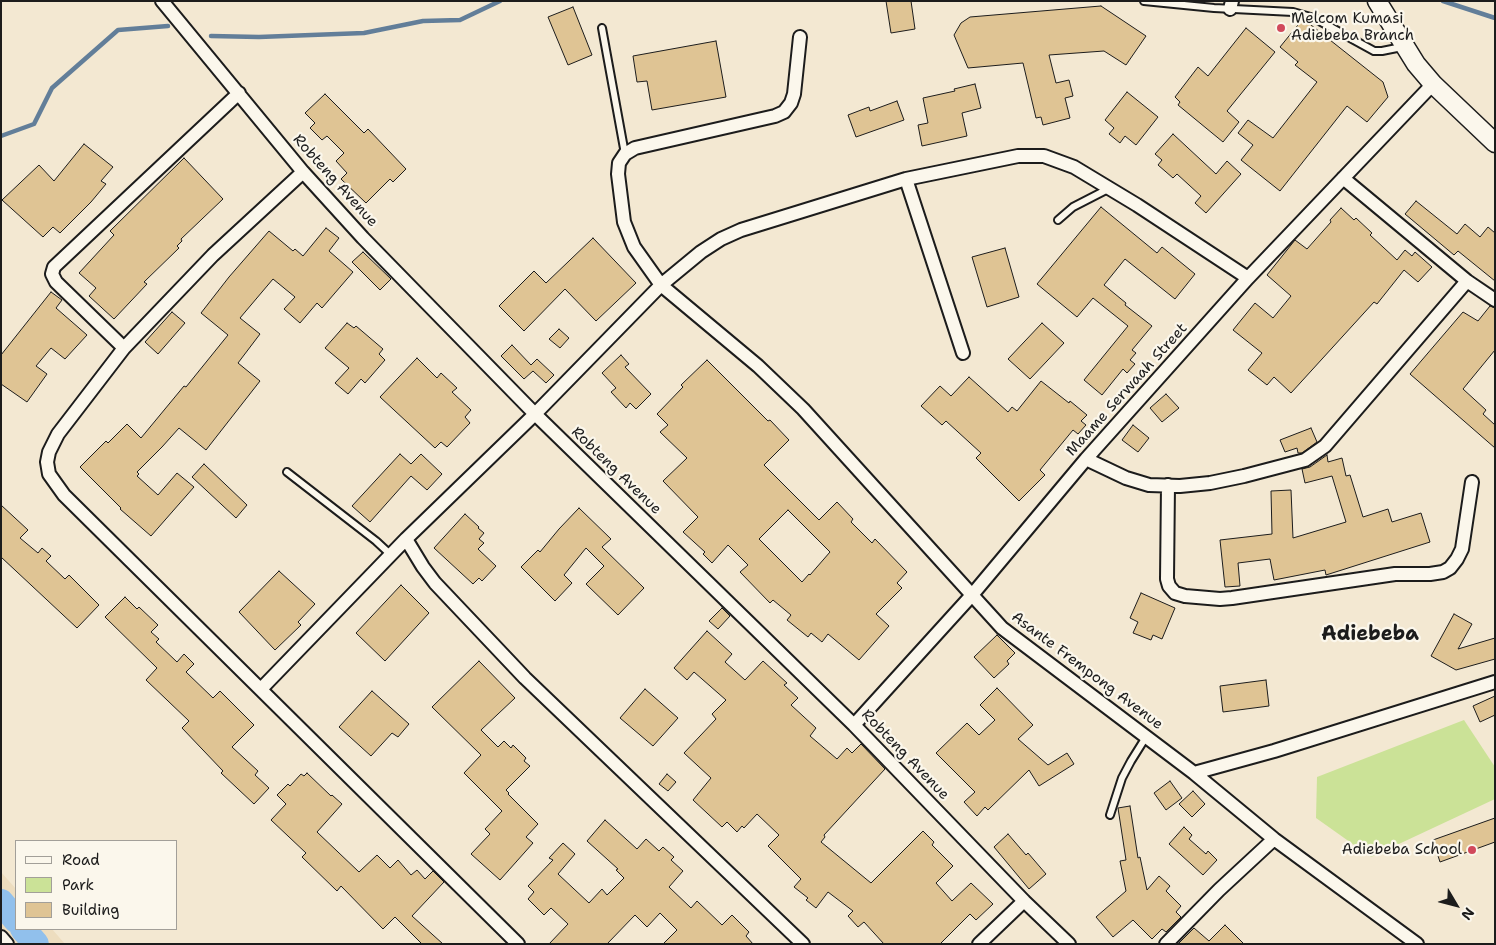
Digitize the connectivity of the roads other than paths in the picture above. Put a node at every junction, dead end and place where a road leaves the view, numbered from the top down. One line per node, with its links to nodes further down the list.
1 (162, 1): 9 (street, Robteng Avenue)
2 (1144, 1): 4 (lane)
3 (1376, 1): 7 (main road)
4 (1231, 5): 7 (lane)
5 (602, 28): 11 (lane)
6 (800, 37): 11 (street)
7 (1404, 46): 8 (main road)
8 (1433, 84): 10 (main road); 13 (street, Maame Serwaah Street)
9 (239, 93): 12 (street, Robteng Avenue); 21 (street)
10 (1495, 144)
11 (625, 154): 19 (street, Asante Frempong Avenue)
12 (303, 172): 21 (street); 23 (street, Robteng Avenue)
13 (1343, 178): 17 (street, Maame Serwaah Street); 18 (street)
14 (906, 179): 15 (street); 19 (street); 22 (street)
15 (1110, 188): 16 (lane); 17 (street)
16 (1058, 220)
17 (1248, 278): 24 (street, Maame Serwaah Street)
18 (1467, 281): 20 (street); 27 (street)
19 (661, 285): 23 (street); 30 (street, Asante Frempong Avenue)
20 (1495, 300)
21 (124, 348): 32 (street)
22 (963, 353)
23 (534, 414): 28 (street); 33 (street, Robteng Avenue)
24 (1086, 459): 27 (street); 30 (street, Maame Serwaah Street)
25 (287, 472): 29 (lane)
26 (1472, 482): 27 (street)
27 (1168, 486)
28 (406, 538): 29 (street); 42 (street)
29 (390, 554): 32 (street)
30 (972, 595): 33 (street, Maame Serwaah Street); 34 (street, Asante Frempong Avenue)
31 (1495, 682): 35 (street)
32 (261, 689): 41 (street)
33 (854, 725): 38 (street, Robteng Avenue)
34 (1146, 737): 35 (street, Asante Frempong Avenue); 36 (lane)
35 (1194, 773): 37 (street, Asante Frempong Avenue)
36 (1110, 814)
37 (1274, 839): 45 (street); 46 (street, Asante Frempong Avenue)
38 (1024, 901): 43 (street); 44 (street, Robteng Avenue)
39 (1, 937): 40 (street)
40 (7, 944)
41 (518, 944)
42 (803, 944)
43 (978, 944)
44 (1069, 944)
45 (1166, 944)
46 (1417, 944)

